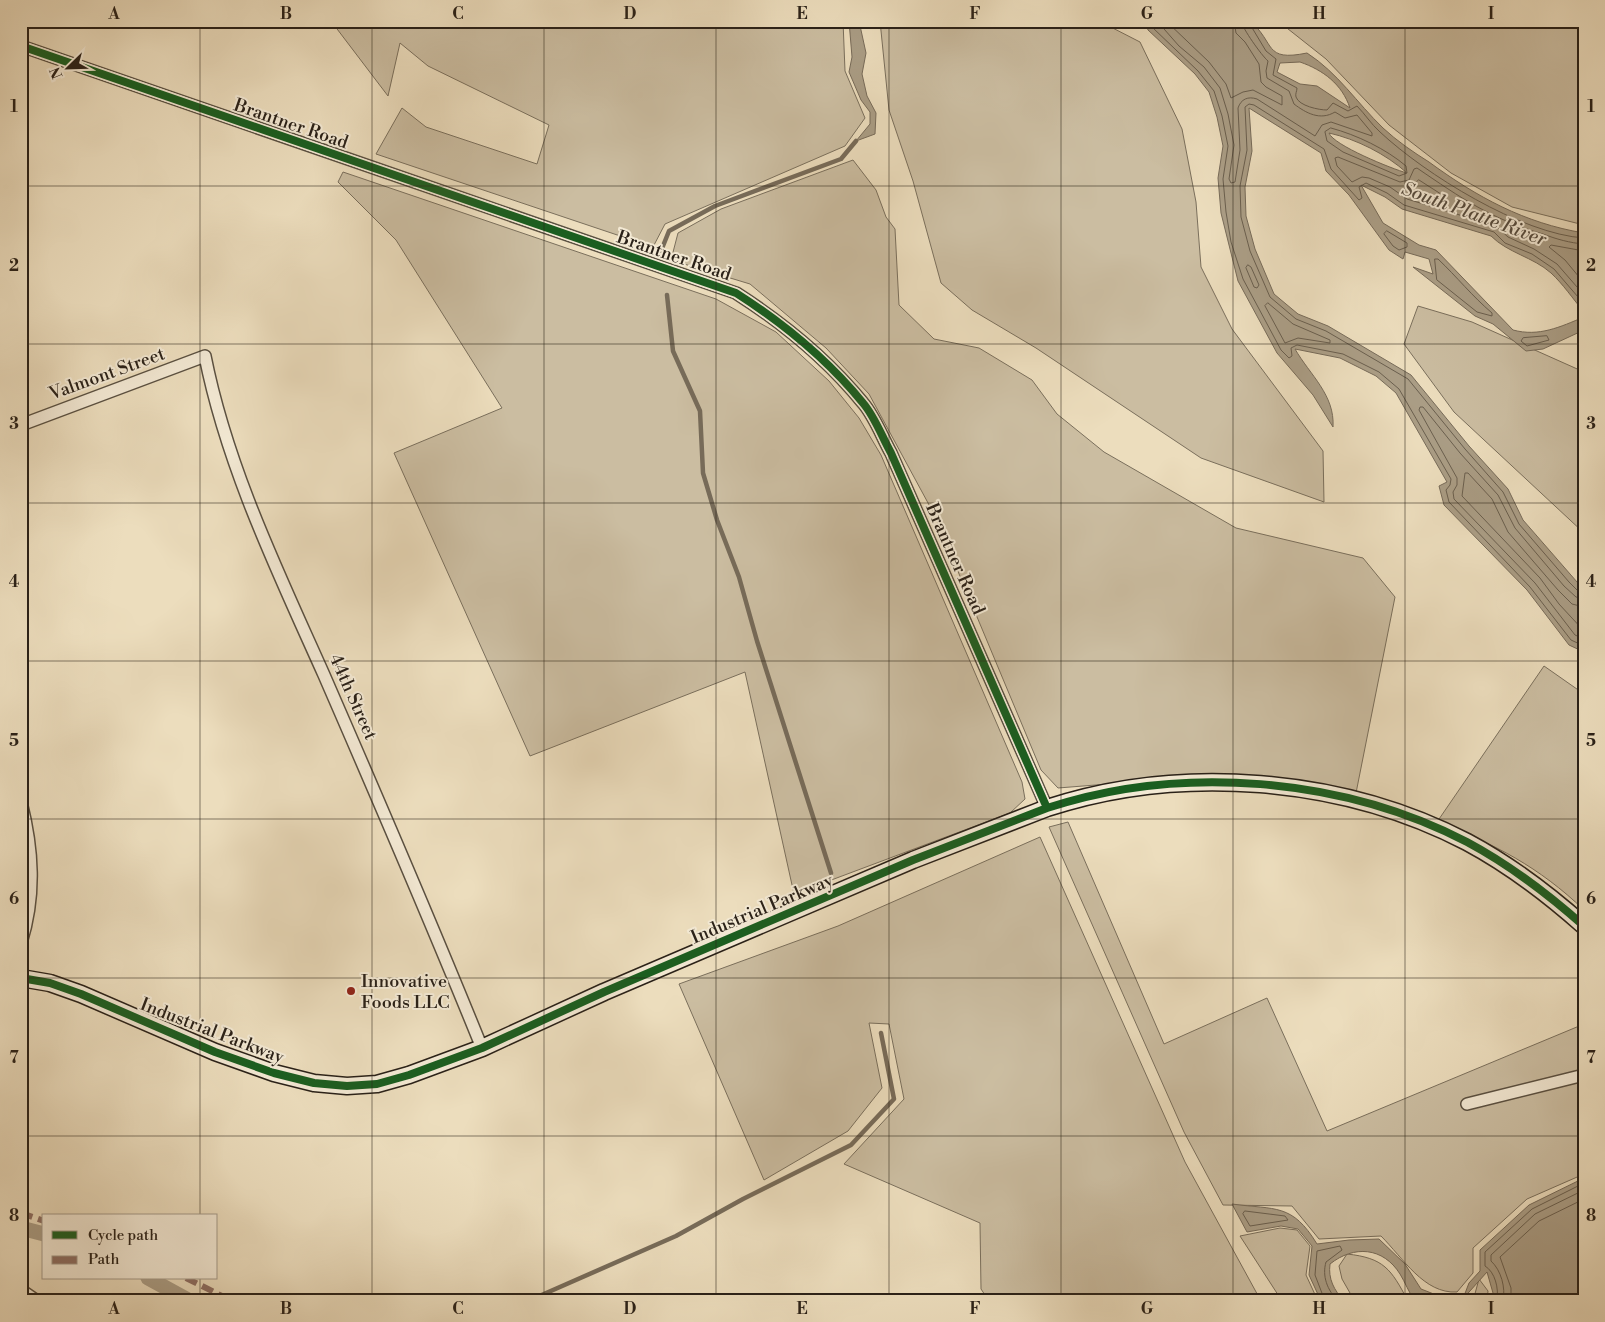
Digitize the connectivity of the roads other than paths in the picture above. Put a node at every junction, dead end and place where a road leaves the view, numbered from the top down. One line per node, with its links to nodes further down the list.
1 (21, 46): 5 (street, Brantner Road)
2 (205, 356): 3 (street, Valmont Street); 9 (street, 44th Street)
3 (21, 425)
4 (21, 802): 7 (street)
5 (1047, 808): 6 (street, Industrial Parkway); 9 (street, Industrial Parkway)
6 (1584, 926)
7 (21, 943)
8 (21, 978): 9 (street, Industrial Parkway)
9 (482, 1048)
10 (1584, 1075): 11 (street)
11 (1468, 1104)
12 (21, 1290): 13 (street)
13 (37, 1301)

